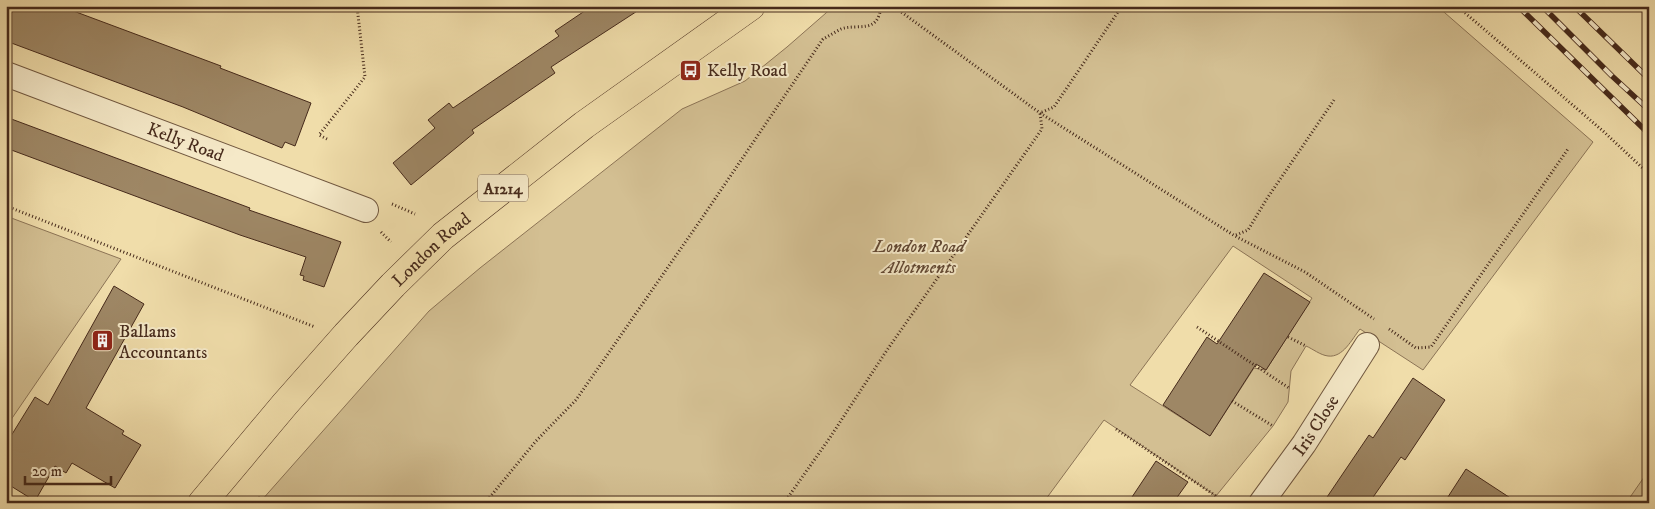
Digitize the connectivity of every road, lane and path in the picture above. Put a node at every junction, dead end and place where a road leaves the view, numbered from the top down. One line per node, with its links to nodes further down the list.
1 (357, 6): 10 (path)
2 (751, 6): 30 (main road, London Road / A1214)
3 (881, 6): 32 (path)
4 (893, 6): 9 (path)
5 (1122, 6): 9 (path)
6 (1457, 6): 12 (path)
7 (6, 74): 14 (street, Kelly Road)
8 (1334, 100): 16 (path)
9 (1040, 113): 16 (path); 33 (path)
10 (327, 139)
11 (1568, 149): 18 (path)
12 (1649, 174)
13 (6, 206): 20 (path)
14 (375, 206): 15 (path)
15 (415, 214)
16 (1235, 236): 17 (path)
17 (1376, 321)
18 (1384, 326)
19 (1197, 327): 24 (path)
20 (323, 330)
21 (1288, 336): 23 (path)
22 (1367, 345): 34 (street, Iris Close)
23 (1306, 346)
24 (1289, 388)
25 (1232, 401): 26 (path)
26 (1273, 426)
27 (1116, 429): 28 (path)
28 (1216, 496)
29 (258, 497): 31 (path)
30 (202, 503)
31 (261, 503)
32 (485, 503)
33 (784, 503)
34 (1261, 503)

